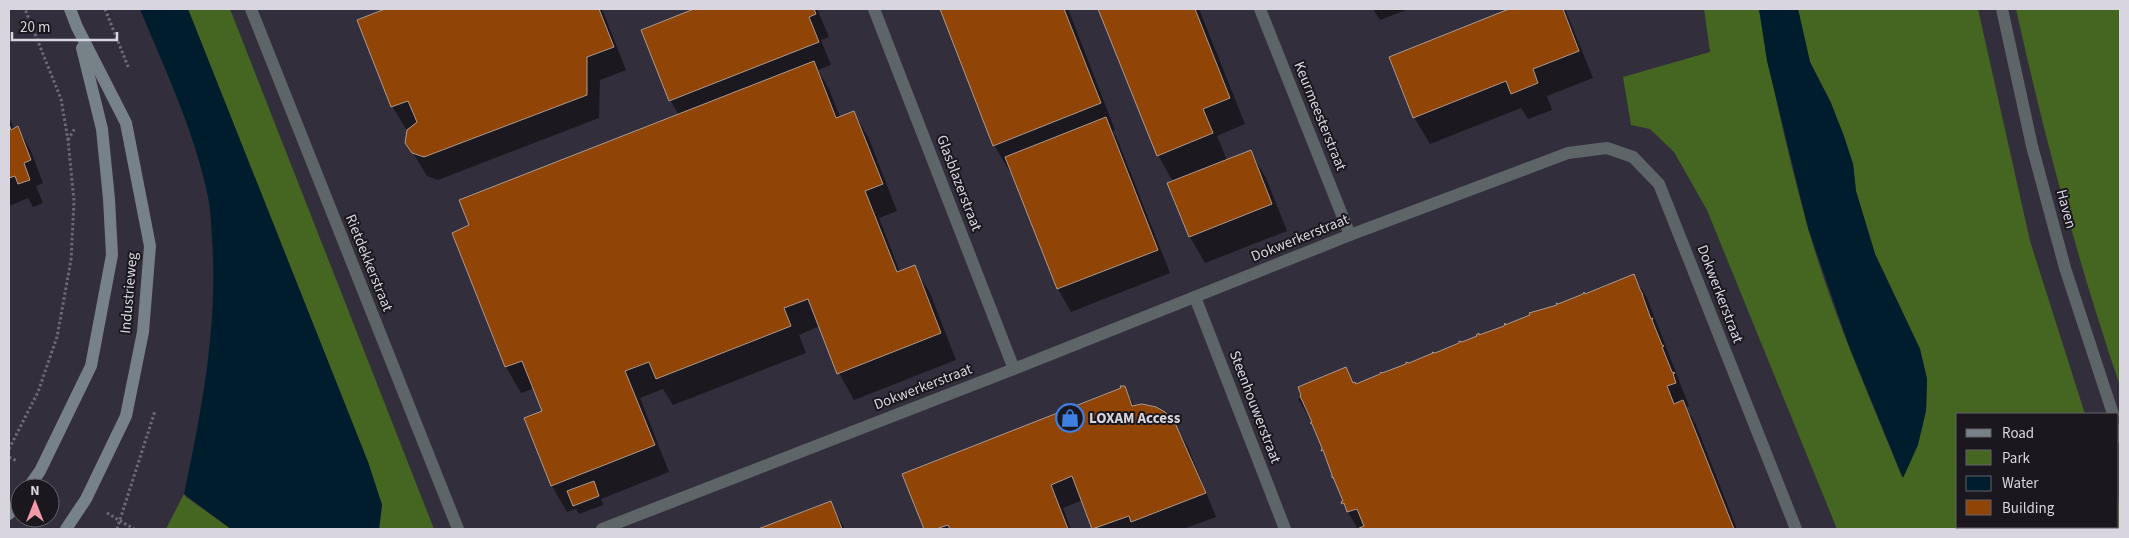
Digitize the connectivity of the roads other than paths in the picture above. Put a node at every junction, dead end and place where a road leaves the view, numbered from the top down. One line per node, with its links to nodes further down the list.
1 (70, 9): 6 (street, Industrieweg)
2 (251, 9): 13 (street, Rietdekkerstraat)
3 (874, 9): 9 (street, Glasblazerstraat)
4 (1260, 9): 7 (street, Keurmeesterstraat)
5 (2002, 9): 10 (street, Haven)
6 (76, 27): 11 (street, Industrieweg); 12 (street, Industrieweg)
7 (1350, 236): 8 (street, Dokwerkerstraat); 16 (street, Dokwerkerstraat)
8 (1195, 297): 9 (street, Dokwerkerstraat); 15 (street, Steenhouwerstraat)
9 (1014, 369): 14 (street, Dokwerkerstraat)
10 (2113, 413)
11 (35, 478)
12 (66, 529)
13 (458, 529)
14 (602, 529)
15 (1285, 529)
16 (1796, 529)

